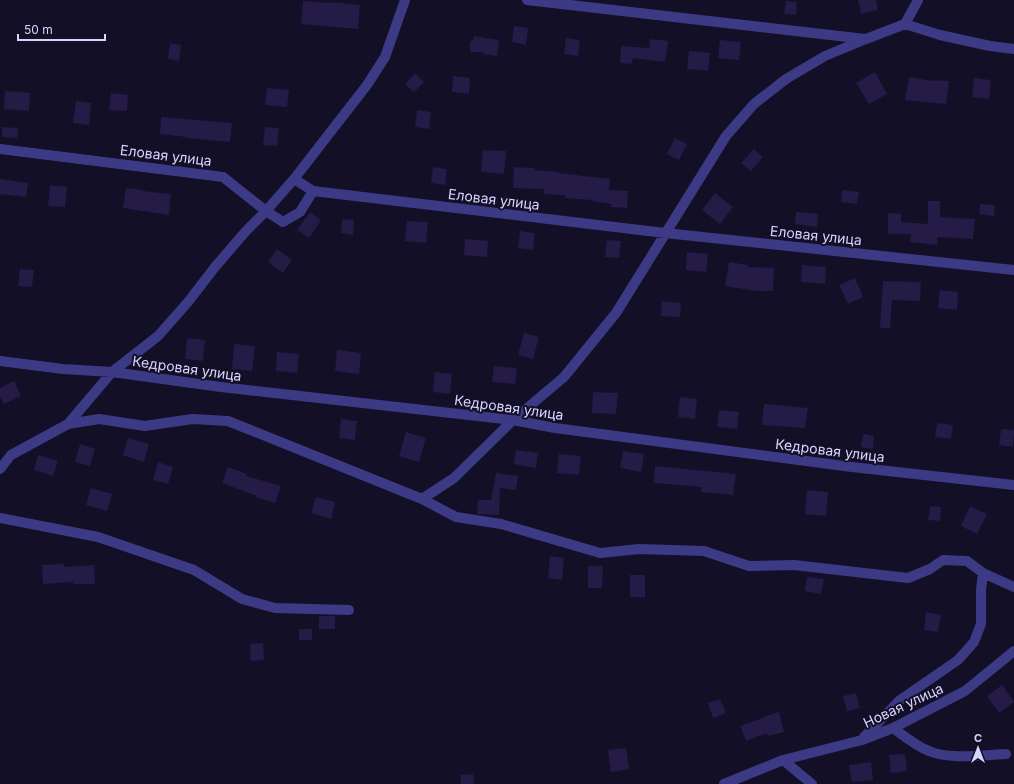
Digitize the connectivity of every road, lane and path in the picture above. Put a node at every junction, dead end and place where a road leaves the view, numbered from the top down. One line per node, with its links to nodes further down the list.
1 (405, 0): 8 (street)
2 (527, 0): 5 (street)
3 (918, 0): 4 (street)
4 (905, 24): 5 (street); 6 (street)
5 (866, 39): 11 (street)
6 (1014, 49)
7 (0, 149): 10 (street, Еловая улица)
8 (294, 179): 9 (street); 10 (street)
9 (313, 191): 10 (street, Еловая улица); 11 (street, Еловая улица)
10 (266, 212): 14 (street)
11 (665, 234): 12 (street, Еловая улица); 15 (street)
12 (1014, 270)
13 (0, 361): 14 (street, Кедровая улица)
14 (112, 372): 15 (street, Кедровая улица); 16 (street)
15 (513, 420): 18 (street, Кедровая улица); 19 (street)
16 (68, 424): 17 (street); 19 (street)
17 (0, 469)
18 (1014, 485)
19 (422, 499): 21 (street)
20 (0, 518): 23 (street)
21 (983, 573): 22 (street); 26 (street)
22 (1014, 587)
23 (349, 610)
24 (1014, 651): 25 (street, Новая улица)
25 (893, 728): 26 (street, Новая улица); 27 (street)
26 (862, 740): 28 (street, Новая улица)
27 (1006, 754)
28 (783, 760): 29 (street, Новая улица); 30 (street)
29 (724, 784)
30 (812, 784)

